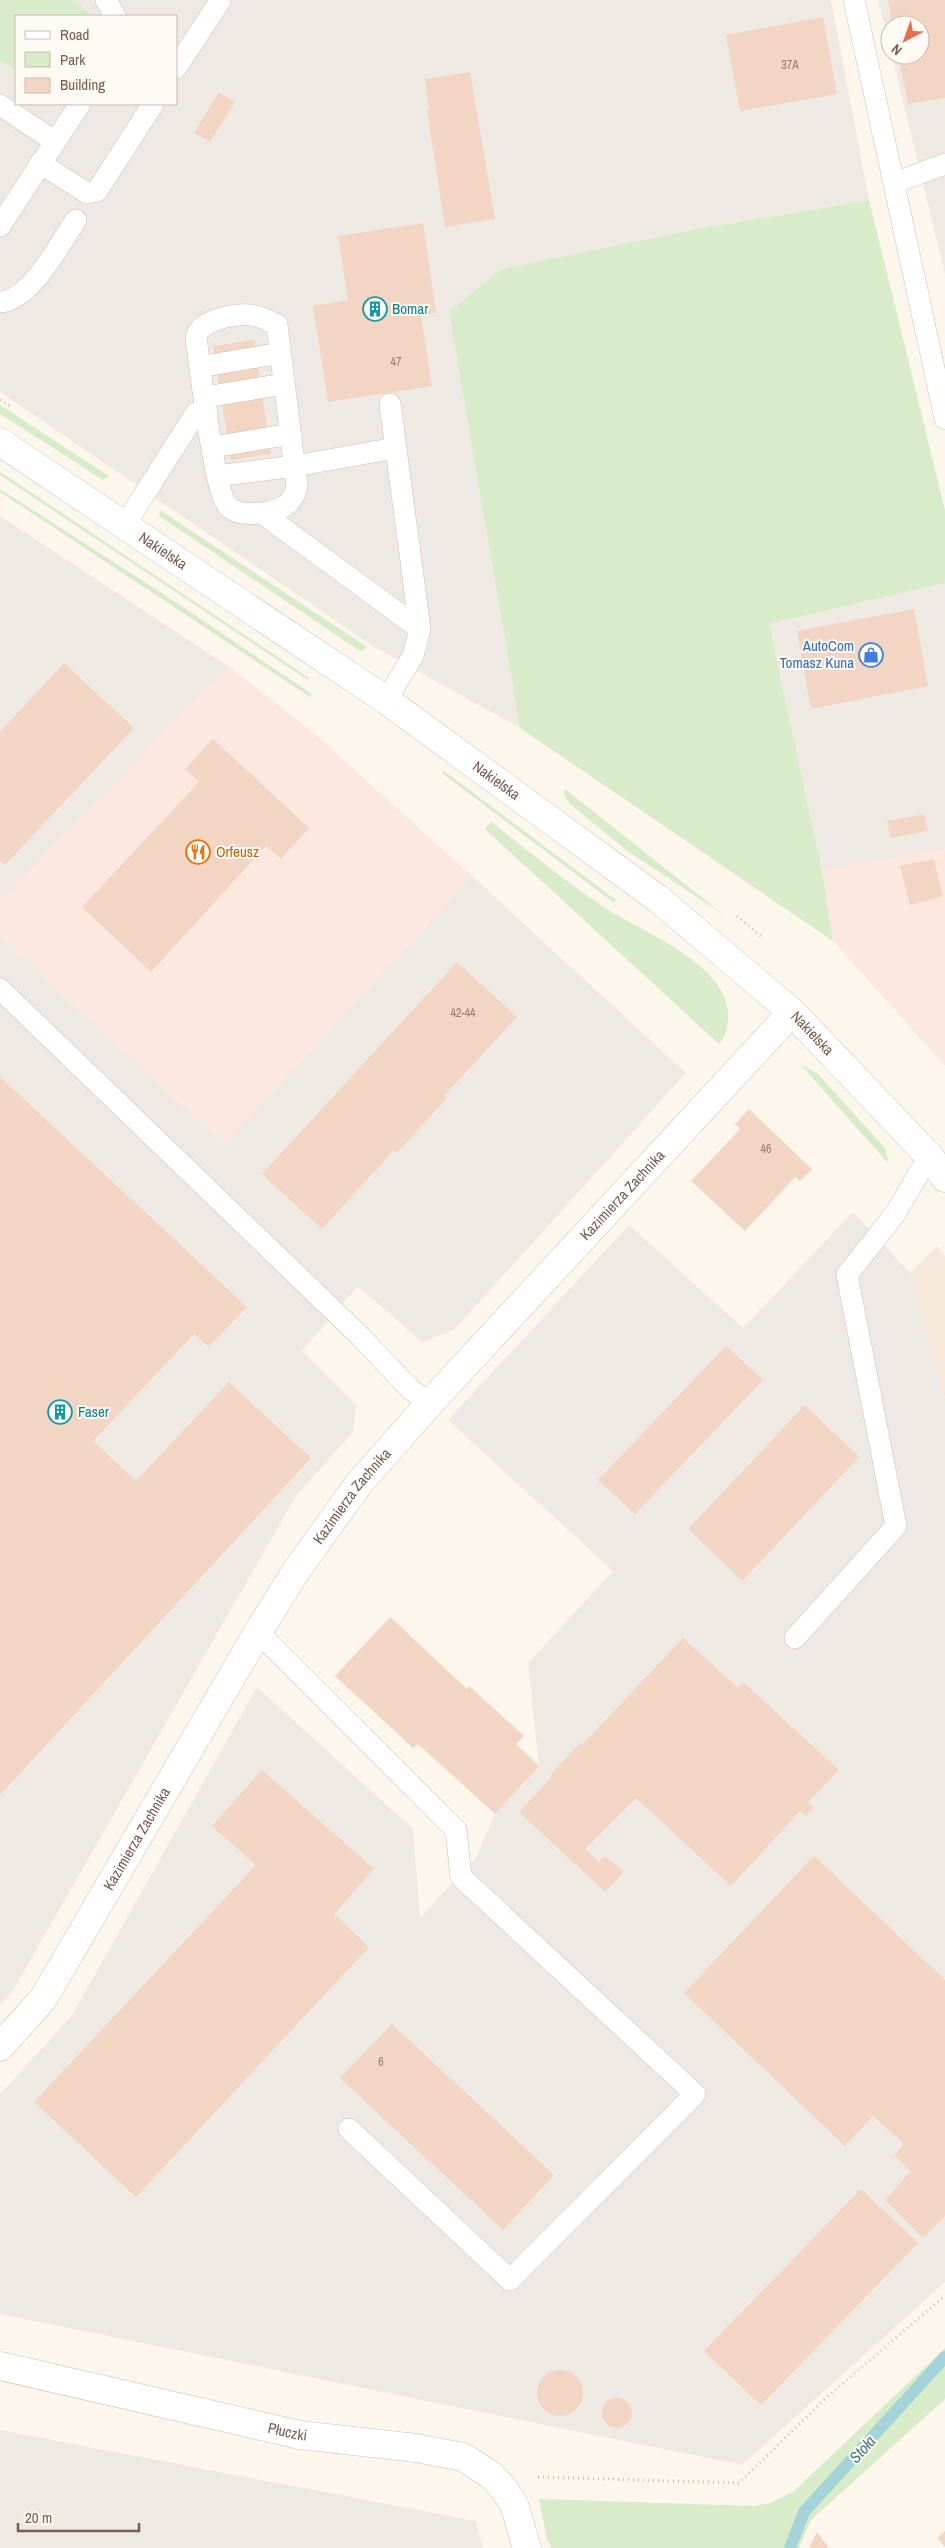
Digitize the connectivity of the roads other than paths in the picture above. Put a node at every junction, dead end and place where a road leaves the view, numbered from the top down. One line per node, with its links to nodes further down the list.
1 (106, 0): 4 (lane)
2 (854, 0): 12 (lane)
3 (220, 1): 5 (lane)
4 (114, 15)
5 (178, 65)
6 (0, 105): 9 (lane)
7 (79, 105): 9 (lane)
8 (152, 105): 10 (lane)
9 (54, 141): 10 (lane)
10 (40, 163): 14 (lane)
11 (945, 164): 12 (lane)
12 (894, 183): 21 (lane)
13 (76, 220): 15 (lane)
14 (0, 226)
15 (0, 302)
16 (280, 353): 17 (lane); 17 (lane); 18 (lane)
17 (200, 367): 19 (lane)
18 (284, 384): 19 (lane); 22 (lane)
19 (206, 404): 24 (lane); 29 (lane)
20 (390, 404): 25 (lane)
21 (945, 419)
22 (291, 434): 24 (lane); 26 (lane)
23 (0, 442): 29 (street, Nakielska)
24 (213, 447): 27 (lane)
25 (396, 448): 26 (lane); 30 (lane)
26 (295, 466): 27 (lane); 28 (lane)
27 (217, 476): 28 (lane)
28 (262, 513): 30 (lane)
29 (124, 526): 31 (street, Nakielska)
30 (420, 628): 31 (lane)
31 (386, 700): 33 (street, Nakielska)
32 (0, 989): 36 (lane)
33 (792, 1012): 34 (street, Nakielska); 36 (street, Kazimierza Zachnika)
34 (928, 1156): 35 (street, Nakielska); 38 (lane)
35 (945, 1178)
36 (430, 1403): 37 (street, Kazimierza Zachnika)
37 (258, 1632): 39 (street, Kazimierza Zachnika); 40 (lane)
38 (795, 1638)
39 (0, 2047)
40 (349, 2129)
41 (0, 2366): 42 (street, Płuczki)
42 (527, 2548)

